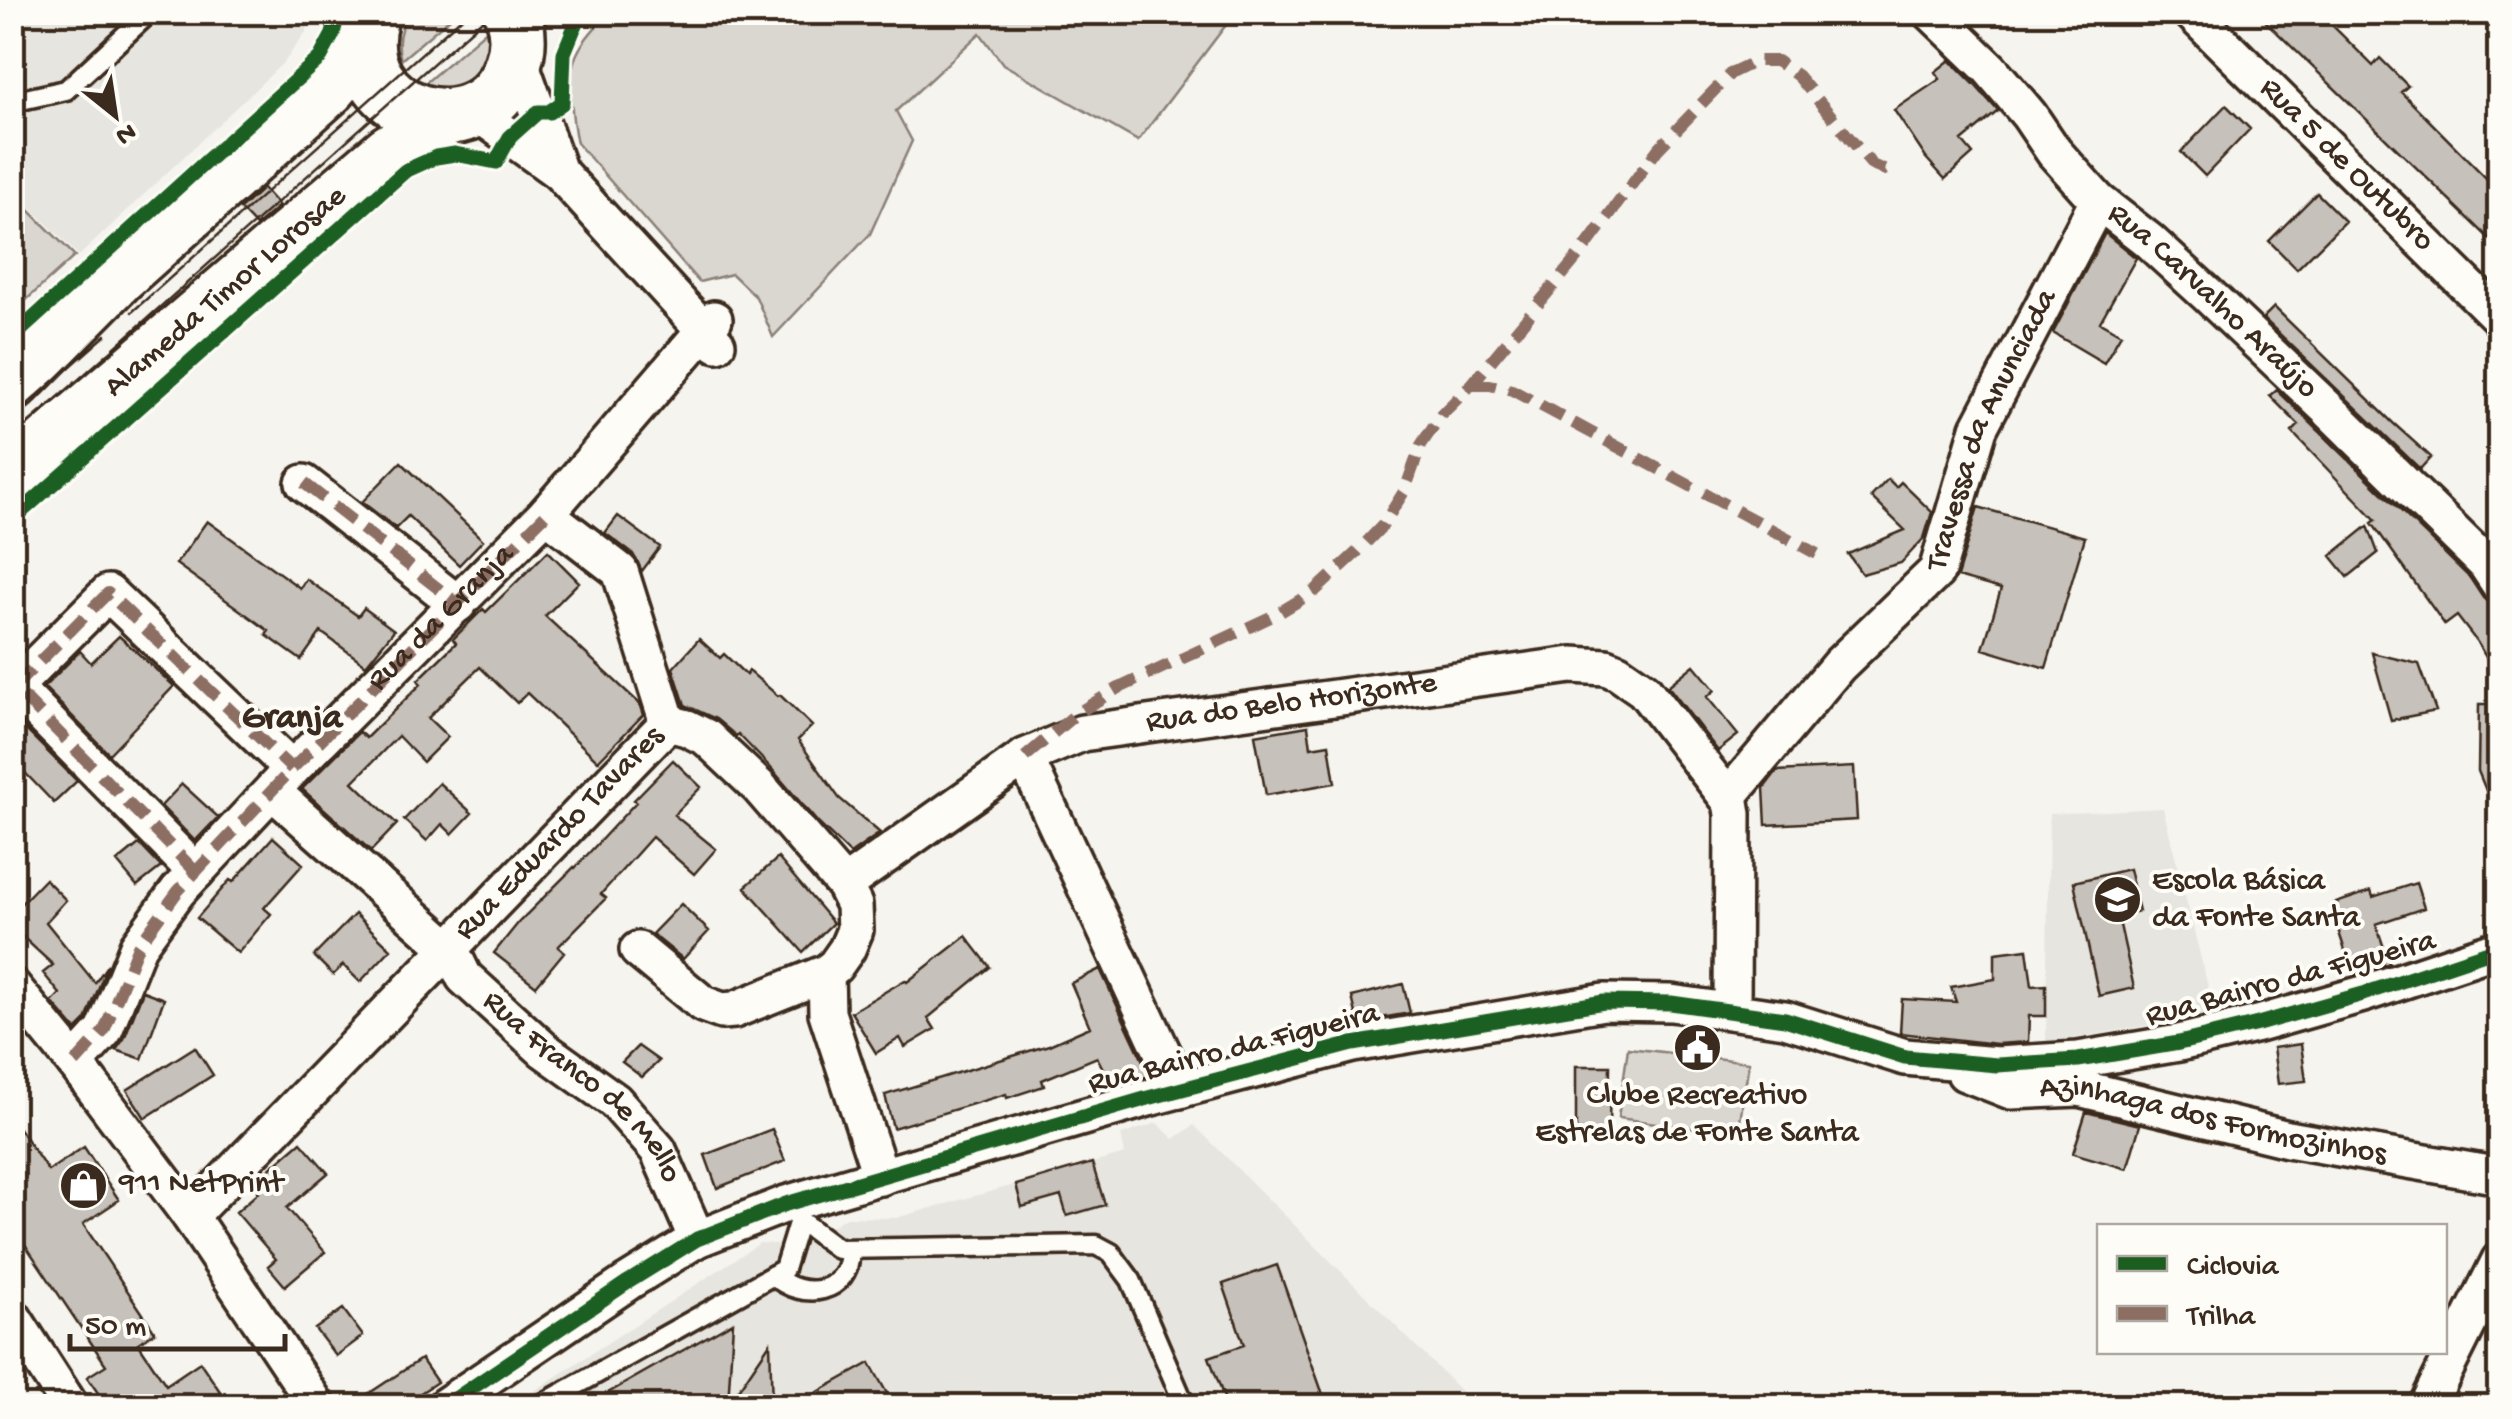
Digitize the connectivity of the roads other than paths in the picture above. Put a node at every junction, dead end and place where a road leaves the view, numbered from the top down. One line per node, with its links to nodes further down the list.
1 (150, 12): 6 (lane)
2 (1930, 12): 9 (street, Rua Carvalho Araújo)
3 (2191, 12): 10 (street, Rua 5 de Outubro)
4 (367, 23): 7 (main road); 11 (main road)
5 (520, 29): 7 (main road, Alameda Timor Lorosae); 8 (street)
6 (12, 102)
7 (459, 114): 8 (street); 12 (main road, Alameda Timor Lorosae)
8 (560, 172): 14 (street, Rua da Granja)
9 (2098, 201): 15 (street, Rua Carvalho Araújo); 21 (street, Travessa da Anunciada)
10 (2500, 318)
11 (12, 383)
12 (12, 476)
13 (304, 483): 16 (street)
14 (546, 514): 16 (street, Rua da Granja); 18 (street)
15 (2500, 585)
16 (458, 604): 20 (street, Rua da Granja)
17 (14, 687): 20 (street, Rua Franco de Mello); 22 (street)
18 (668, 724): 23 (street, Rua Eduardo Tavares); 25 (street, Rua Eduardo Tavares)
19 (1025, 756): 21 (street, Rua do Belo Horizonte); 23 (street, Rua do Belo Horizonte); 32 (street)
20 (282, 780): 22 (street, Rua da Granja); 25 (street, Rua Franco de Mello)
21 (1728, 797): 29 (street)
22 (196, 872): 31 (street, Rua da Granja)
23 (844, 885): 27 (street, Rua Eduardo Tavares)
24 (2500, 948): 30 (street, Rua Bairro da Figueira)
25 (451, 950): 36 (street, Rua Eduardo Tavares); 37 (street, Rua Franco de Mello)
26 (638, 950): 27 (street)
27 (826, 972): 34 (street)
28 (12, 986): 31 (street)
29 (1732, 1010): 30 (street, Rua Bairro da Figueira); 32 (street, Rua Bairro da Figueira)
30 (1931, 1060): 33 (street, Azinhaga dos Formozinhos)
31 (75, 1063): 36 (street)
32 (1180, 1090): 34 (street, Rua Bairro da Figueira)
33 (2500, 1176)
34 (881, 1177): 35 (street, Rua Bairro da Figueira)
35 (797, 1211): 37 (street, Rua Bairro da Figueira); 38 (lane); 40 (lane)
36 (190, 1216): 43 (street)
37 (698, 1239): 44 (street, Rua Bairro da Figueira)
38 (850, 1250): 40 (lane); 46 (lane)
39 (2500, 1260): 47 (street)
40 (773, 1275): 45 (lane)
41 (12, 1316): 42 (street)
42 (70, 1406)
43 (316, 1406)
44 (446, 1406)
45 (539, 1406)
46 (1185, 1406)
47 (2426, 1406)

